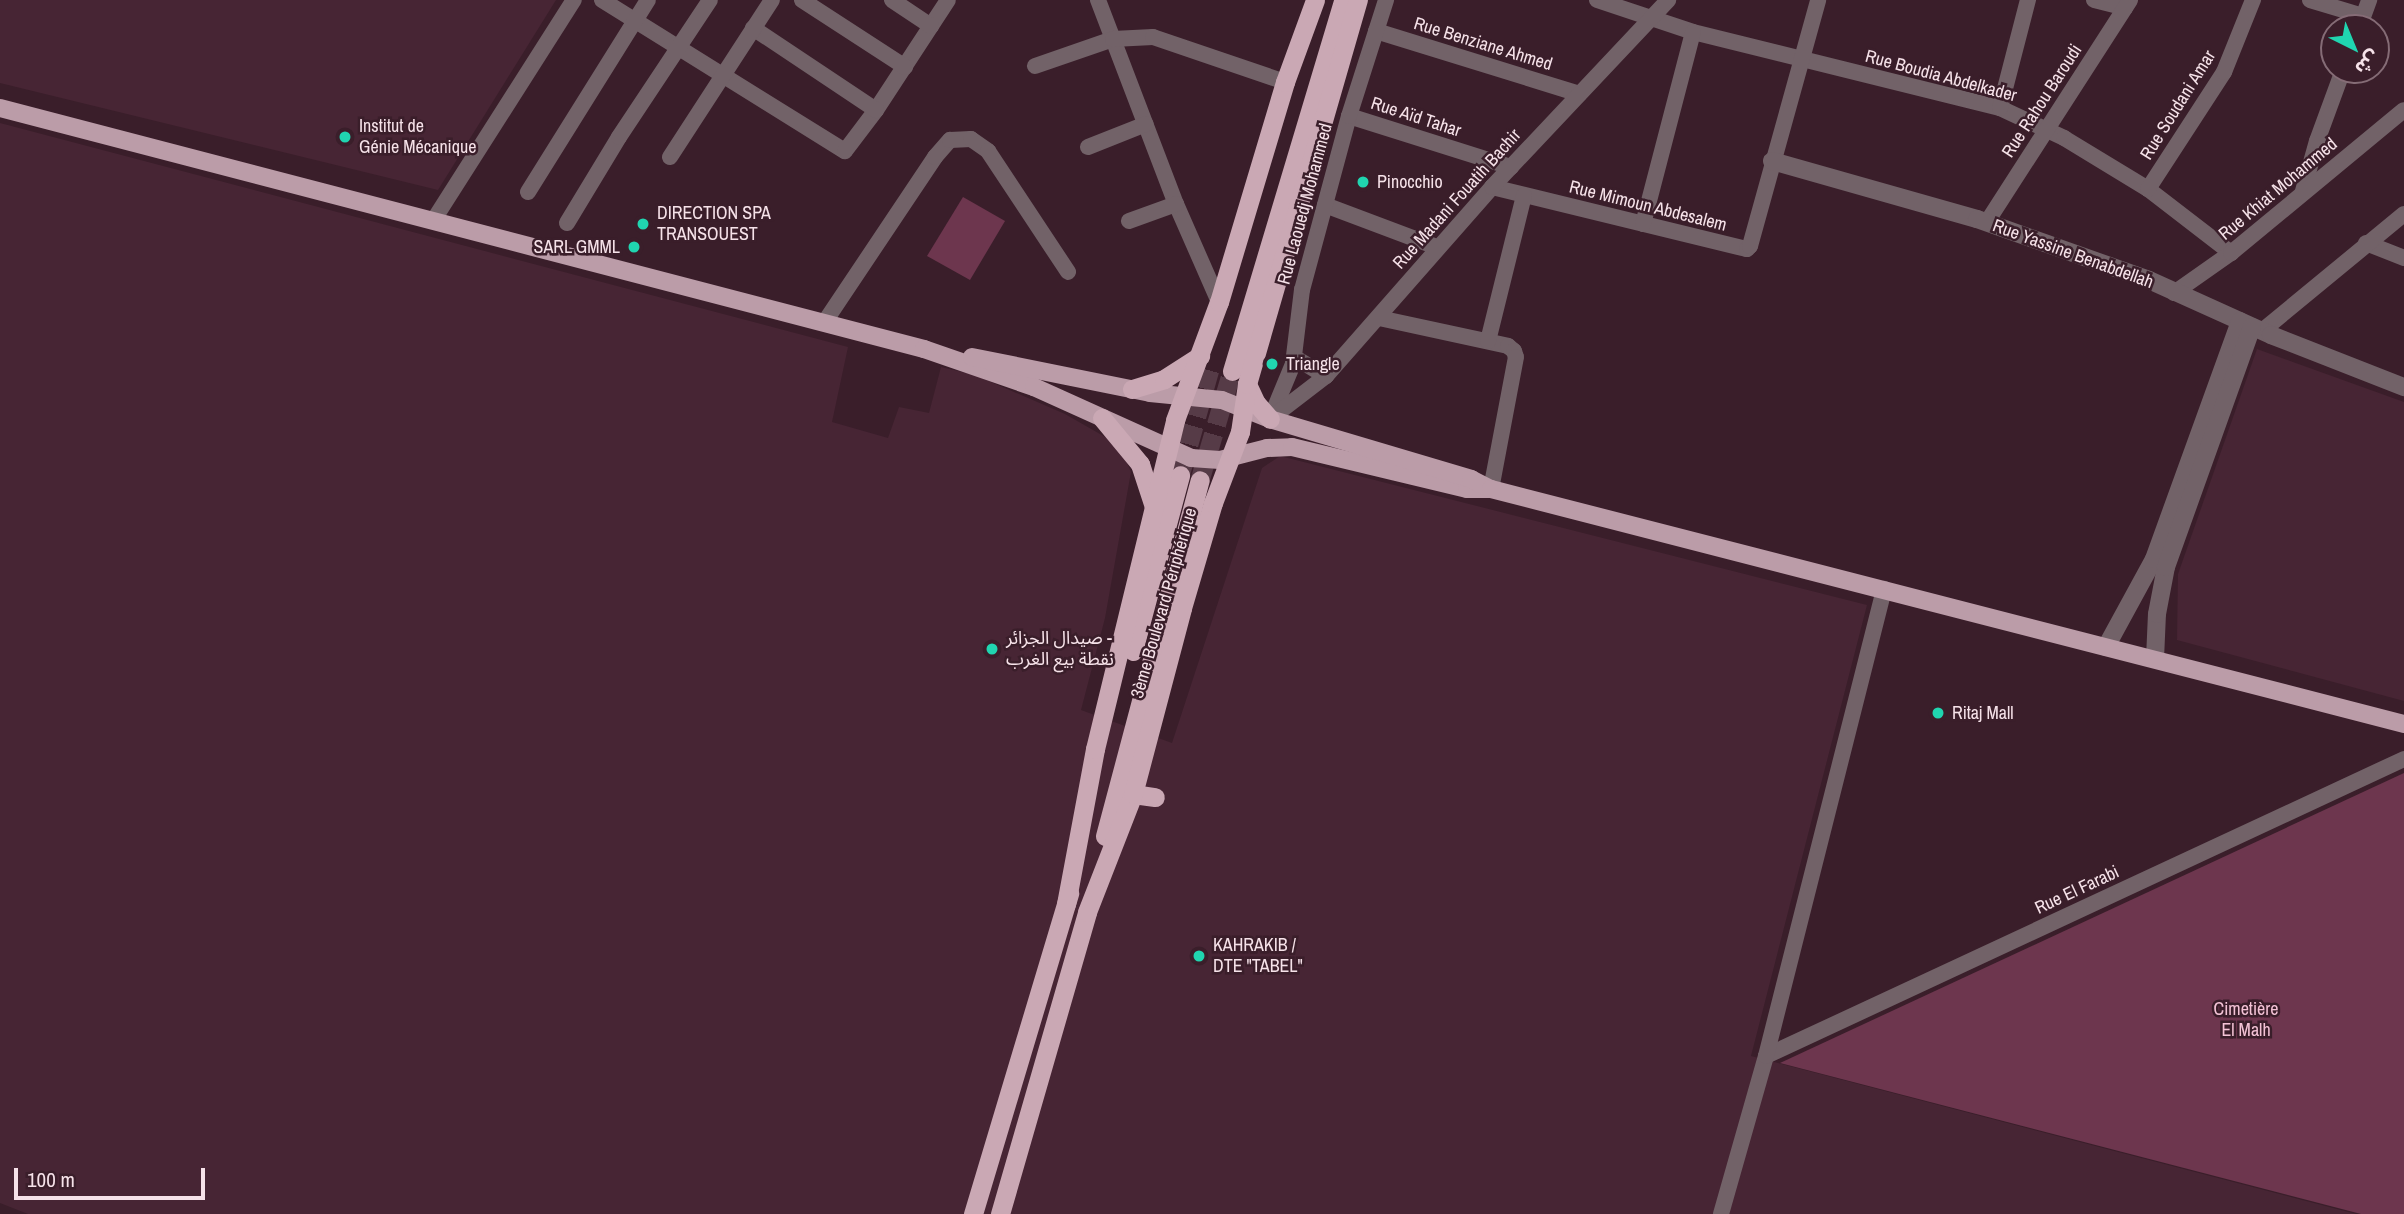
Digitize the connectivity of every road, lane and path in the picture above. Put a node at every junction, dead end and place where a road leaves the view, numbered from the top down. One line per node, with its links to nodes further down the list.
1 (574, 0): 57 (street)
2 (602, 0): 24 (street)
3 (648, 0): 24 (street)
4 (710, 0): 30 (street)
5 (772, 0): 26 (street)
6 (802, 0): 33 (street)
7 (892, 0): 25 (street)
8 (948, 0): 25 (street)
9 (1098, 0): 29 (street)
10 (1317, 0): 35 (highway); 75 (highway)
11 (1343, 0): 76 (highway)
12 (1357, 0): 78 (highway, 3ème Boulevard Périphérique)
13 (1386, 0): 27 (street, Rue Laouedj Mohammed)
14 (1597, 0): 23 (street)
15 (1668, 0): 23 (street, Rue Madani Fouatih Bachir)
16 (1818, 0): 31 (street, Rue Mimoun Abdesalem)
17 (2028, 0): 39 (street)
18 (2094, 0): 21 (street)
19 (2253, 0): 50 (street, Rue Soudani Amar)
20 (2310, 0): 22 (street)
21 (2128, 4): 44 (street, Rue Rahou Baroudi)
22 (2342, 14)
23 (1649, 19): 28 (street, Rue Boudia Abdelkader); 37 (street, Rue Madani Fouatih Bachir)
24 (635, 21): 30 (street); 52 (street)
25 (931, 26): 33 (street)
26 (753, 28): 34 (street); 40 (street)
27 (1376, 30): 37 (street, Rue Benziane Ahmed); 42 (street, Rue Laouedj Mohammed)
28 (1693, 32): 31 (street, Rue Boudia Abdelkader); 61 (street)
29 (1113, 39): 32 (street); 35 (street); 43 (street)
30 (678, 49): 34 (street); 60 (street)
31 (1802, 59): 39 (street, Rue Boudia Abdelkader); 47 (street, Rue Mimoun Abdesalem)
32 (1035, 66)
33 (905, 67): 40 (street)
34 (722, 77): 40 (street); 46 (street)
35 (1286, 82): 68 (highway)
36 (2338, 84): 51 (street)
37 (1579, 94): 48 (street, Rue Madani Fouatih Bachir)
38 (0, 108): 57 (main road)
39 (2000, 108): 44 (street, Rue Boudia Abdelkader)
40 (876, 110)
41 (2404, 110): 51 (street, Rue Khiat Mohammed)
42 (1349, 116): 48 (street, Rue Aïd Tahar); 55 (street, Rue Laouedj Mohammed)
43 (1146, 124): 45 (street); 54 (street)
44 (2046, 130): 50 (street, Rue Boudia Abdelkader); 59 (street, Rue Rahou Baroudi)
45 (1088, 148)
46 (670, 157)
47 (1772, 161): 59 (street, Rue Yassine Benabdellah); 61 (street, Rue Mimoun Abdesalem)
48 (1511, 167): 49 (street, Rue Madani Fouatih Bachir)
49 (1492, 187): 53 (street, Rue Mimoun Abdesalem); 63 (street, Rue Madani Fouatih Bachir)
50 (2148, 190): 64 (street, Rue Boudia Abdelkader)
51 (2303, 191): 64 (street, Rue Khiat Mohammed)
52 (528, 192)
53 (1524, 195): 61 (street, Rue Mimoun Abdesalem); 72 (street)
54 (1176, 204): 58 (street); 68 (street)
55 (1325, 205): 63 (street); 74 (street, Rue Laouedj Mohammed)
56 (2404, 214): 62 (street)
57 (433, 221): 70 (main road)
58 (1129, 221)
59 (1987, 222): 67 (street, Rue Yassine Benabdellah)
60 (567, 223)
61 (1643, 224)
62 (2366, 243): 65 (street); 71 (street)
63 (1437, 247): 69 (street, Rue Madani Fouatih Bachir)
64 (2231, 253): 67 (street, Rue Khiat Mohammed)
65 (2404, 258)
66 (1068, 272): 70 (street)
67 (2174, 293): 71 (street, Rue Yassine Benabdellah)
68 (1219, 302): 75 (highway)
69 (1379, 318): 72 (street); 77 (street, Rue Madani Fouatih Bachir)
70 (824, 323): 73 (main road)
71 (2251, 326): 79 (street, Rue Yassine Benabdellah); 92 (street); 93 (street)
72 (1488, 341): 89 (street)
73 (924, 349): 80 (main road); 83 (main road)
74 (1294, 358): 77 (street); 84 (street, Rue Laouedj Mohammed)
75 (1205, 362): 80 (highway); 81 (highway)
76 (1231, 371)
77 (1325, 376): 84 (street, Rue Madani Fouatih Bachir)
78 (1247, 384): 82 (highway, 3ème Boulevard Périphérique); 84 (highway)
79 (2404, 387)
80 (1132, 389): 81 (main road)
81 (1184, 396): 82 (main road); 85 (highway)
82 (1244, 408): 84 (main road); 86 (highway, 3ème Boulevard Périphérique)
83 (1102, 418): 85 (main road); 90 (highway)
84 (1270, 419): 89 (main road)
85 (1169, 450): 86 (main road); 90 (highway)
86 (1231, 458): 89 (main road); 96 (highway, 3ème Boulevard Périphérique)
87 (1180, 475): 98 (highway)
88 (1200, 480): 99 (highway)
89 (1491, 489): 91 (main road)
90 (1155, 511): 98 (highway)
91 (1884, 589): 92 (main road); 100 (street)
92 (2106, 647): 93 (main road)
93 (2155, 659): 94 (main road)
94 (2404, 723)
95 (2404, 760): 100 (street, Rue El Farabi)
96 (1133, 794): 97 (highway); 99 (highway, 3ème Boulevard Périphérique)
97 (1155, 797)
98 (1066, 904): 101 (highway)
99 (1087, 912): 102 (highway, 3ème Boulevard Périphérique)
100 (1766, 1056): 103 (street)
101 (973, 1214)
102 (1000, 1214)
103 (1721, 1214)

